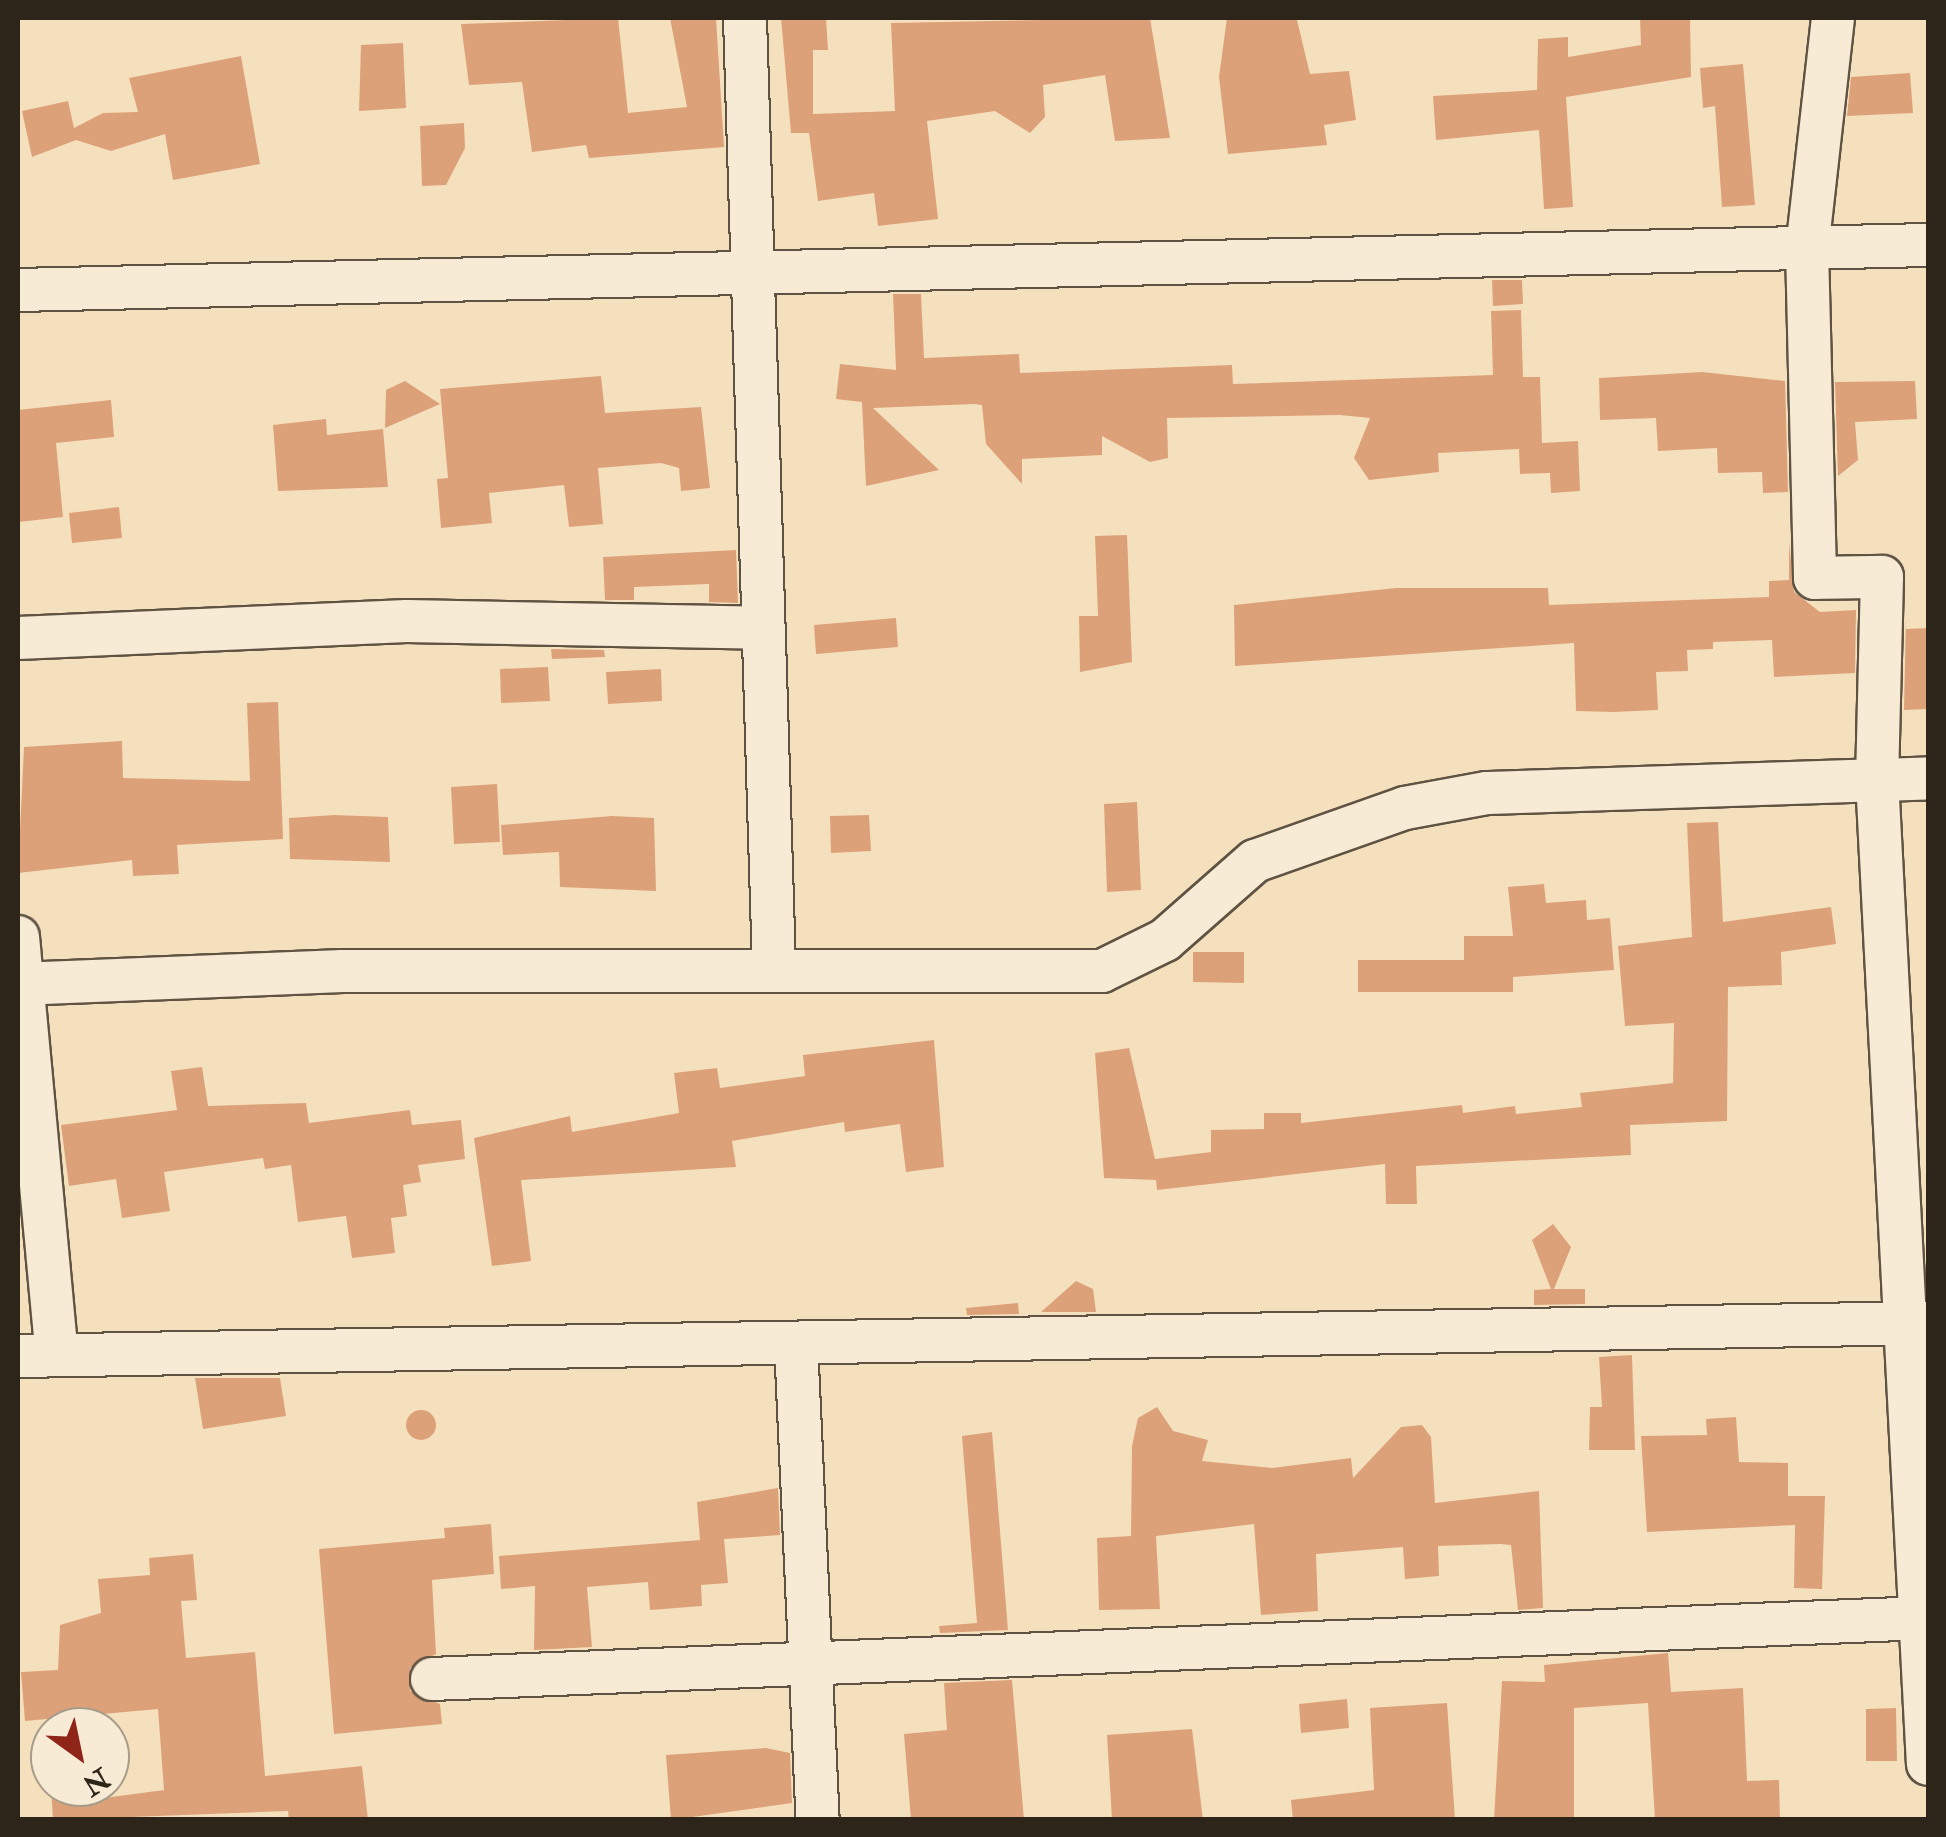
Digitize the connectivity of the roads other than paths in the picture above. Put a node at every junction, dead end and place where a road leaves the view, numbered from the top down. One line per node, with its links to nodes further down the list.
1 (745, 18): 5 (street)
2 (1833, 18): 4 (street)
3 (1928, 246): 4 (street)
4 (1807, 248): 5 (street); 10 (street)
5 (748, 272): 6 (street); 7 (street)
6 (18, 290)
7 (761, 628): 8 (street); 12 (street)
8 (18, 638)
9 (1928, 778): 10 (street)
10 (1877, 779): 12 (street); 14 (street)
11 (18, 937): 13 (street)
12 (774, 969): 13 (street)
13 (20, 984): 16 (street)
14 (1919, 1324): 15 (street); 17 (street)
15 (796, 1342): 16 (street); 18 (street)
16 (37, 1355)
17 (1922, 1618): 18 (street); 20 (street)
18 (810, 1660): 19 (street); 21 (street)
19 (432, 1679)
20 (1928, 1764)
21 (818, 1820)

